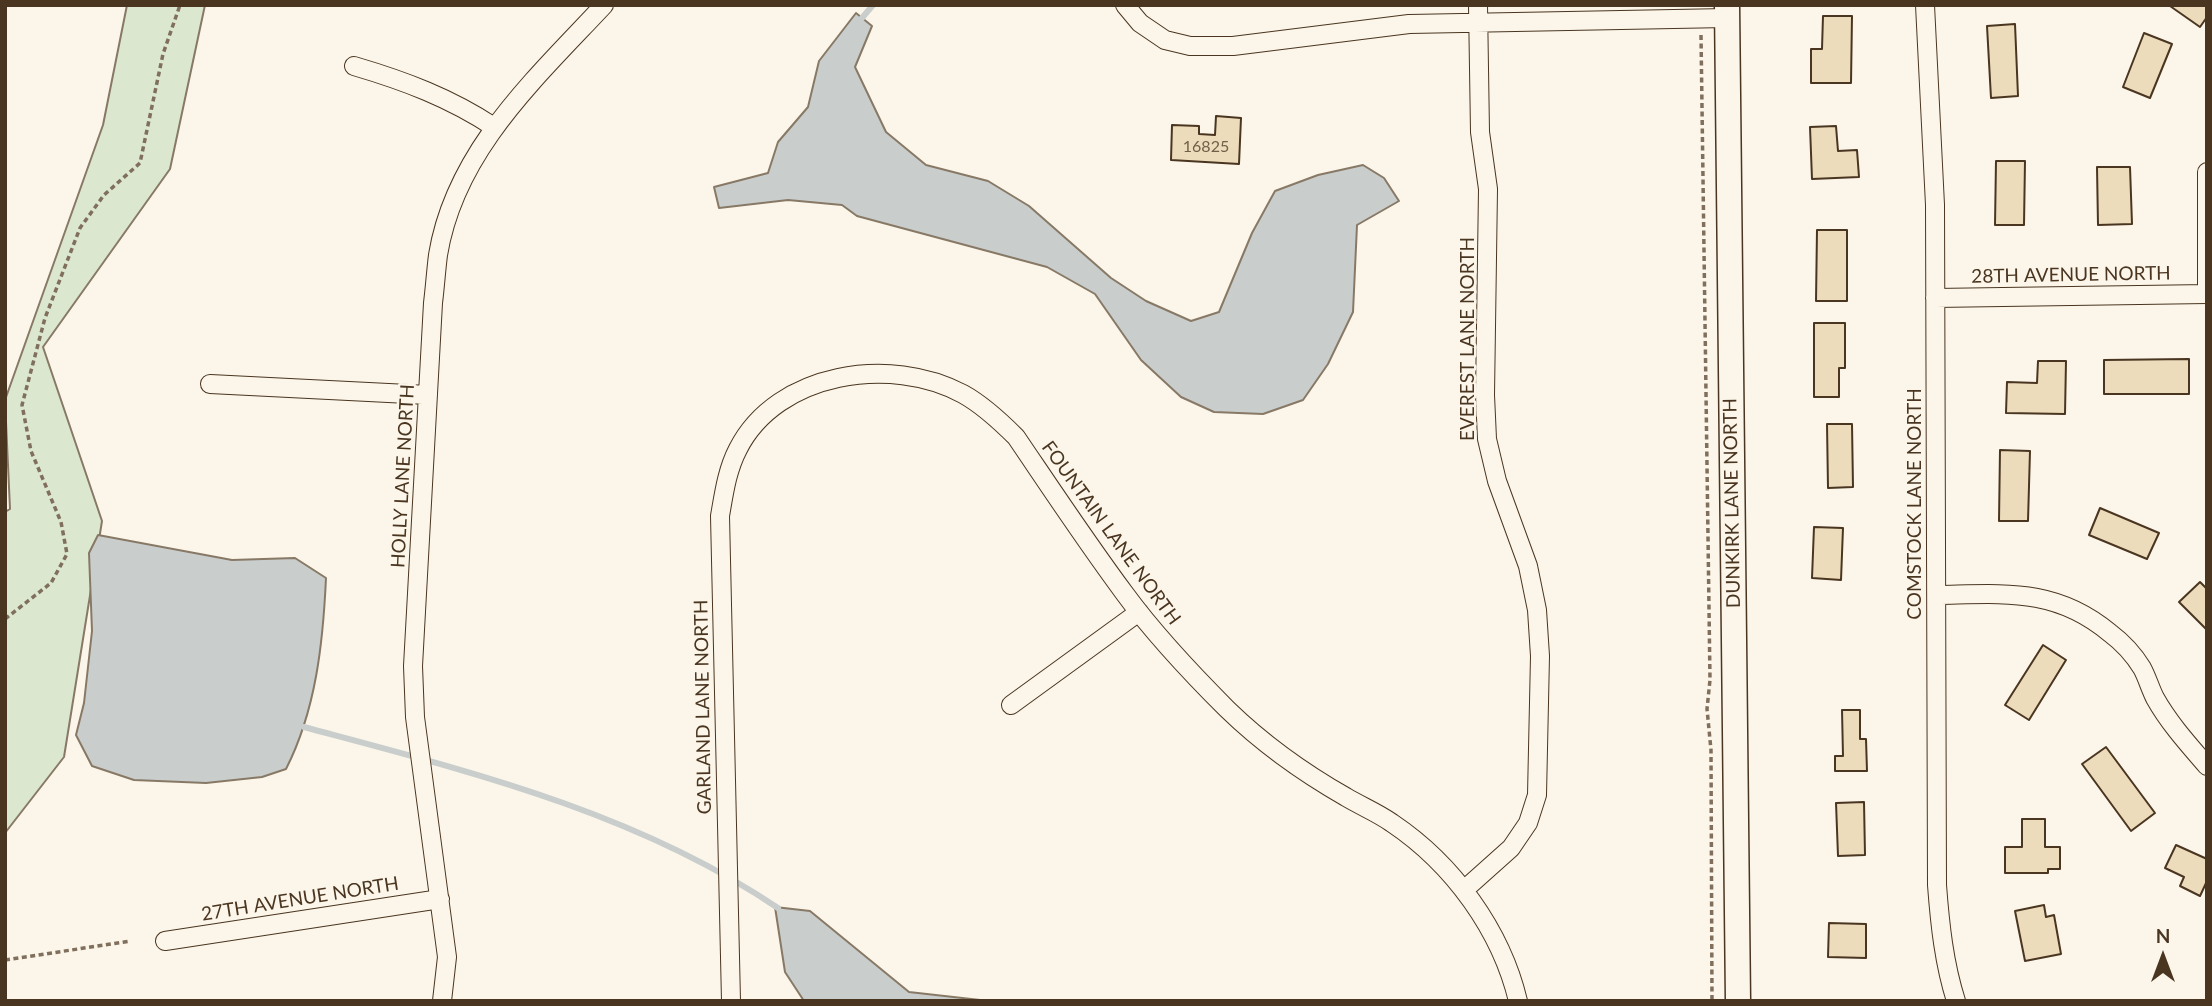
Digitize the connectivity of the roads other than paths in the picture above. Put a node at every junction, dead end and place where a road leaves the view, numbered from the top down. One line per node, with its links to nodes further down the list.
1 (604, 5): 7 (street, HOLLY LANE NORTH)
2 (1125, 5): 5 (street)
3 (1925, 5): 10 (street, COMSTOCK LANE NORTH)
4 (1727, 12): 5 (street); 24 (street, DUNKIRK LANE NORTH)
5 (1478, 14): 18 (street, EVEREST LANE NORTH)
6 (354, 66): 7 (street)
7 (494, 127): 12 (street, HOLLY LANE NORTH)
8 (2207, 172): 9 (street)
9 (2207, 294): 10 (street, 28TH AVENUE NORTH)
10 (1935, 298): 14 (street, COMSTOCK LANE NORTH)
11 (210, 384): 12 (street)
12 (428, 395): 19 (street, HOLLY LANE NORTH)
13 (757, 421): 15 (street, FOUNTAIN LANE NORTH); 22 (street, GARLAND LANE NORTH)
14 (1937, 595): 17 (street); 25 (street, COMSTOCK LANE NORTH)
15 (1139, 612): 16 (street); 18 (street, FOUNTAIN LANE NORTH)
16 (1011, 705)
17 (2207, 766)
18 (1464, 890): 23 (street, FOUNTAIN LANE NORTH)
19 (440, 899): 20 (street, 27TH AVENUE NORTH); 21 (street, HOLLY LANE NORTH)
20 (165, 941)
21 (442, 1001)
22 (731, 1001)
23 (1518, 1001)
24 (1738, 1001)
25 (1956, 1001)

